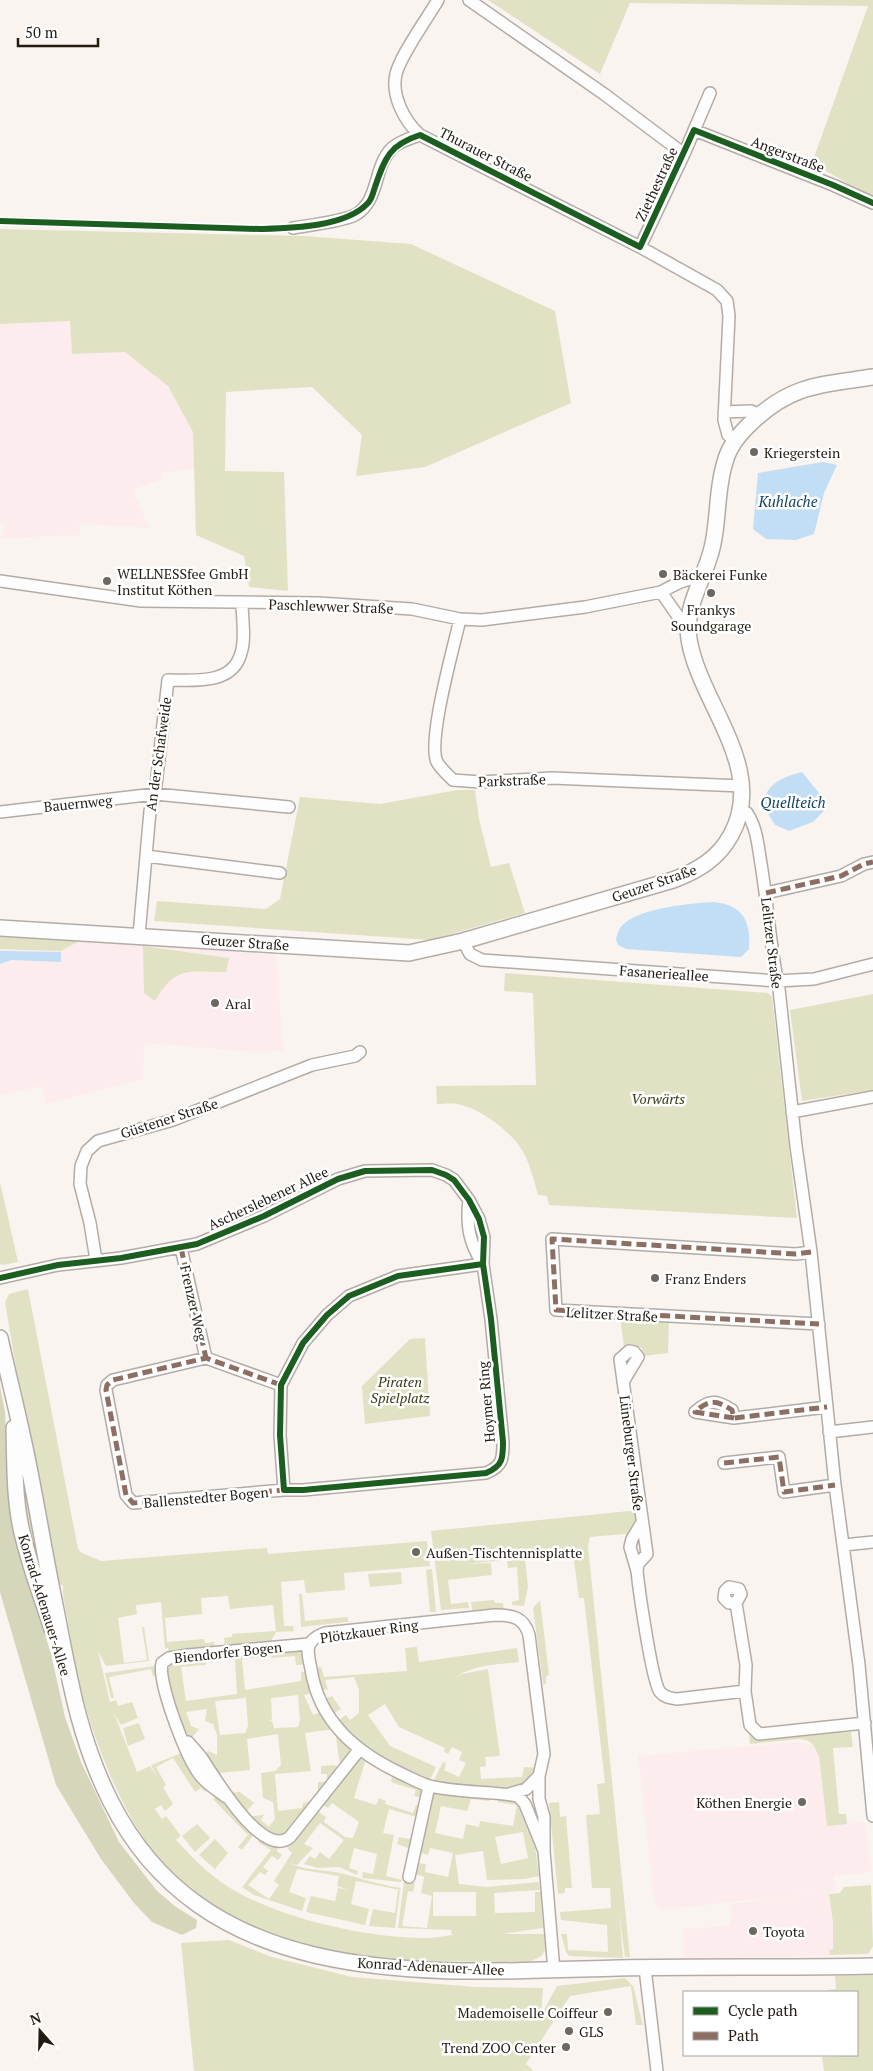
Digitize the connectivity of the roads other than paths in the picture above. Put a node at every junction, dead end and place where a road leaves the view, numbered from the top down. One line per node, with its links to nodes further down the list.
1 (438, 0): 5 (street, Thurauer Straße)
2 (469, 0): 6 (street)
3 (710, 93): 4 (street, Ziethestraße)
4 (694, 130): 6 (street, Ziethestraße); 7 (street, Angerstraße)
5 (420, 135): 8 (street, Thurauer Straße); 9 (street, Thurauer Straße)
6 (684, 154): 9 (street, Ziethestraße)
7 (873, 204)
8 (293, 228)
9 (640, 247): 11 (street, Thurauer Straße)
10 (873, 377): 12 (main road, Geuzer Straße)
11 (724, 412): 12 (street); 13 (street, Thurauer Straße)
12 (760, 415): 13 (main road, Geuzer Straße)
13 (735, 441): 14 (main road, Geuzer Straße)
14 (702, 578): 16 (street, Paschlewwer Straße); 19 (main road, Geuzer Straße)
15 (0, 581): 17 (street, Paschlewwer Straße)
16 (661, 592): 18 (street, Paschlewwer Straße); 19 (street)
17 (242, 602): 18 (street, Paschlewwer Straße); 21 (street, An der Schafweide)
18 (460, 618): 20 (street, Parkstraße)
19 (688, 627): 20 (main road, Geuzer Straße)
20 (742, 786): 23 (main road, Geuzer Straße)
21 (155, 794): 22 (street); 24 (street, Bauernweg); 25 (street, An der Schafweide)
22 (289, 807)
23 (740, 811): 28 (street, Lelitzer Straße); 31 (main road, Geuzer Straße)
24 (0, 812)
25 (146, 856): 27 (street); 30 (street, An der Schafweide)
26 (873, 862): 28 (street)
27 (280, 872)
28 (766, 893): 33 (street, Lelitzer Straße)
29 (0, 928): 30 (main road, Geuzer Straße)
30 (139, 935): 31 (main road, Geuzer Straße)
31 (463, 941): 33 (street, Fasanerieallee)
32 (873, 964): 33 (street, Fasanerieallee)
33 (777, 981): 36 (street, Lelitzer Straße)
34 (360, 1052): 39 (street, Güstener Straße)
35 (873, 1097): 36 (street)
36 (792, 1112): 38 (street, Lelitzer Straße)
37 (181, 1248): 39 (street, Ascherslebener Allee); 40 (street, Ascherslebener Allee); 44 (street, Frenzer Weg)
38 (812, 1252): 42 (street, Lelitzer Straße); 42 (street, Lelitzer Straße)
39 (96, 1260): 41 (street, Ascherslebener Allee)
40 (483, 1264): 46 (street); 53 (street, Hoymer Ring)
41 (0, 1278)
42 (819, 1324): 47 (street, Lelitzer Straße)
43 (0, 1338): 72 (main road, Konrad-Adenauer-Allee)
44 (206, 1358): 46 (street); 53 (street, Ballenstedter Bogen)
45 (624, 1382): 58 (street, Lüneburger Straße)
46 (281, 1385): 53 (street)
47 (827, 1408): 48 (street); 50 (street, Lelitzer Straße)
48 (734, 1418)
49 (873, 1427): 50 (street)
50 (830, 1432): 52 (street, Lelitzer Straße)
51 (724, 1463): 52 (street)
52 (836, 1486): 55 (street, Lelitzer Straße)
53 (284, 1490)
54 (873, 1542): 55 (street)
55 (844, 1545): 59 (street, Lelitzer Straße)
56 (736, 1603): 58 (street)
57 (309, 1644): 61 (street, Plötzkauer Ring); 61 (street, Biendorfer Bogen); 62 (street, Plötzkauer Ring)
58 (745, 1691): 59 (street)
59 (865, 1723): 60 (street, Lelitzer Straße)
60 (870, 1739): 67 (street, Lelitzer Straße)
61 (359, 1750): 63 (street, Plötzkauer Ring)
62 (539, 1776): 64 (street); 65 (street, Plötzkauer Ring); 66 (street, Plötzkauer Ring)
63 (429, 1786): 64 (street, Plötzkauer Ring); 69 (street)
64 (509, 1794): 65 (street, Plötzkauer Ring)
65 (526, 1799): 66 (street, Plötzkauer Ring); 68 (street, Plötzkauer Ring)
66 (539, 1799): 68 (street, Plötzkauer Ring)
67 (873, 1816)
68 (544, 1852): 72 (street, Plötzkauer Ring)
69 (410, 1877)
70 (873, 1966): 71 (main road, Konrad-Adenauer-Allee)
71 (645, 1968): 72 (main road, Konrad-Adenauer-Allee); 73 (street)
72 (554, 1971)
73 (657, 2071)

